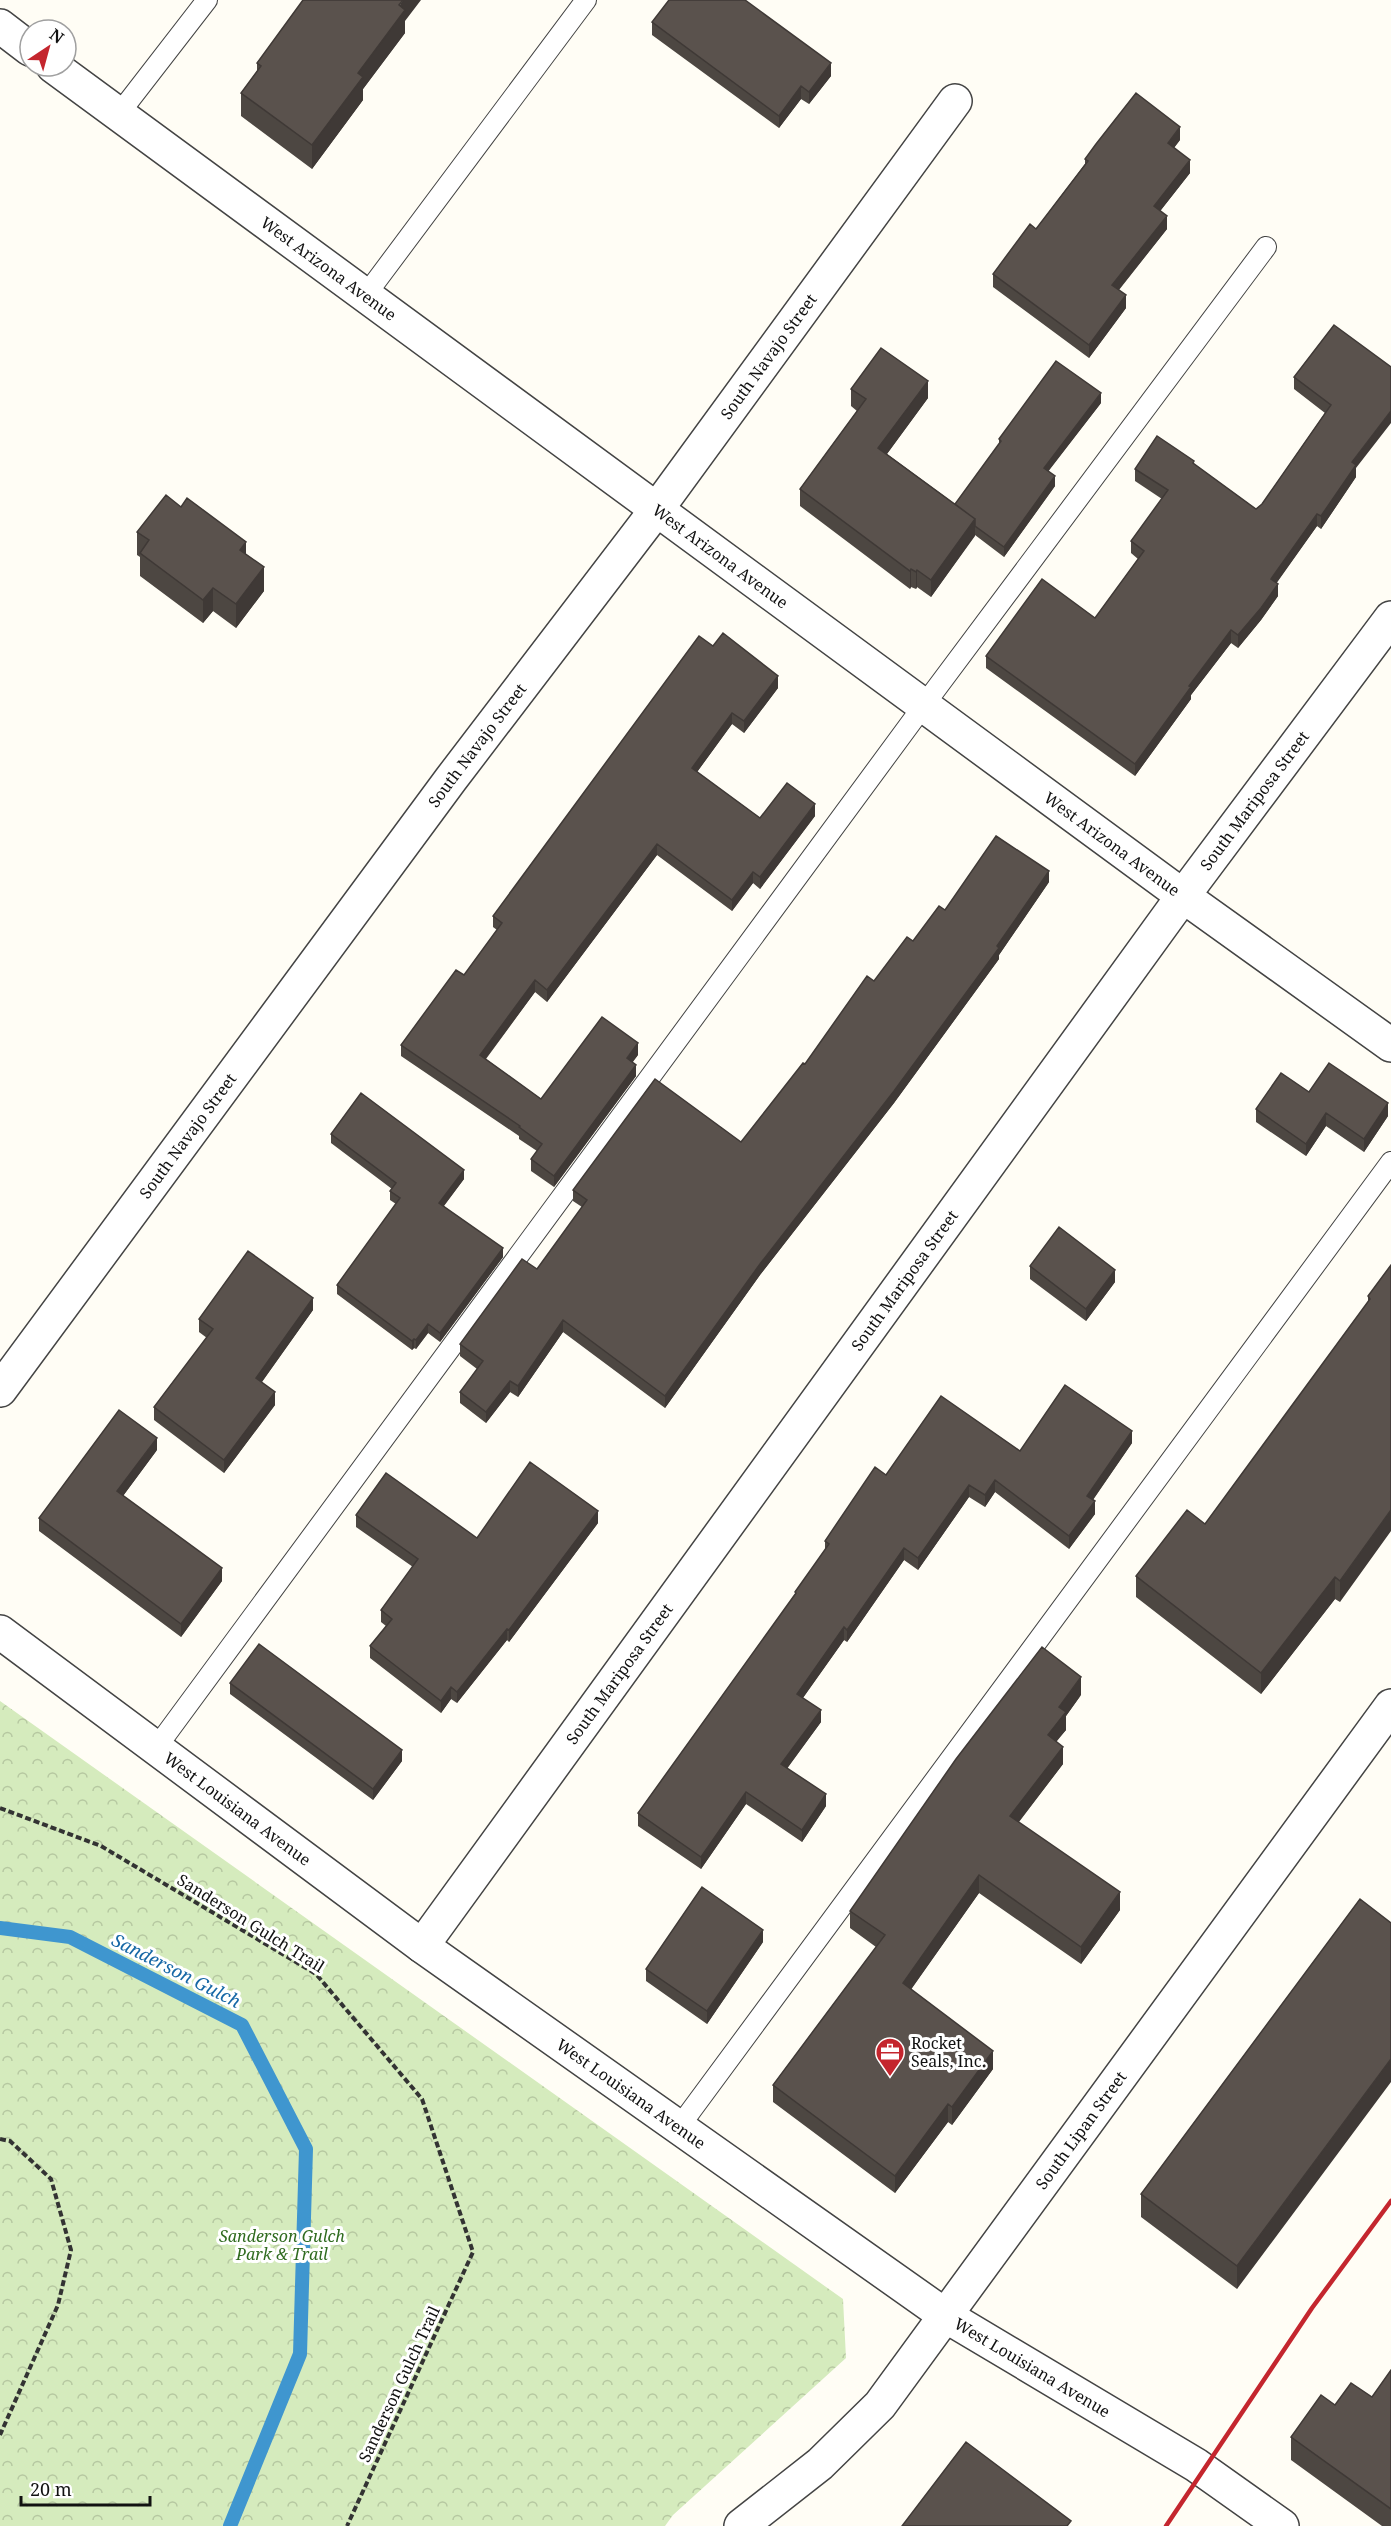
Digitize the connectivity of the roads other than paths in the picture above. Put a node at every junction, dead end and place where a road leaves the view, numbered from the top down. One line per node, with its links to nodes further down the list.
1 (207, 0): 7 (lane)
2 (586, 0): 9 (lane)
3 (0, 26): 4 (street)
4 (18, 40)
5 (68, 78): 7 (street, West Arizona Avenue)
6 (955, 101): 10 (street, South Navajo Street)
7 (118, 116): 9 (street, West Arizona Avenue)
8 (1266, 247): 12 (lane)
9 (365, 296): 10 (street, West Arizona Avenue)
10 (657, 509): 12 (street, West Arizona Avenue); 16 (street, South Navajo Street)
11 (1391, 618): 13 (street, South Mariposa Street)
12 (924, 705): 13 (street, West Arizona Avenue); 19 (lane)
13 (1183, 896): 14 (street, West Arizona Avenue); 20 (street, South Mariposa Street)
14 (1391, 1045)
15 (1391, 1162): 21 (lane)
16 (0, 1390)
17 (0, 1632): 19 (street, West Louisiana Avenue)
18 (1391, 1706): 22 (street, South Lipan Street)
19 (156, 1748): 20 (street, West Louisiana Avenue)
20 (422, 1946): 21 (street, West Louisiana Avenue)
21 (679, 2127): 22 (street, West Louisiana Avenue)
22 (946, 2316): 23 (street, South Lipan Street); 24 (street, West Louisiana Avenue)
23 (741, 2526)
24 (1282, 2526)

